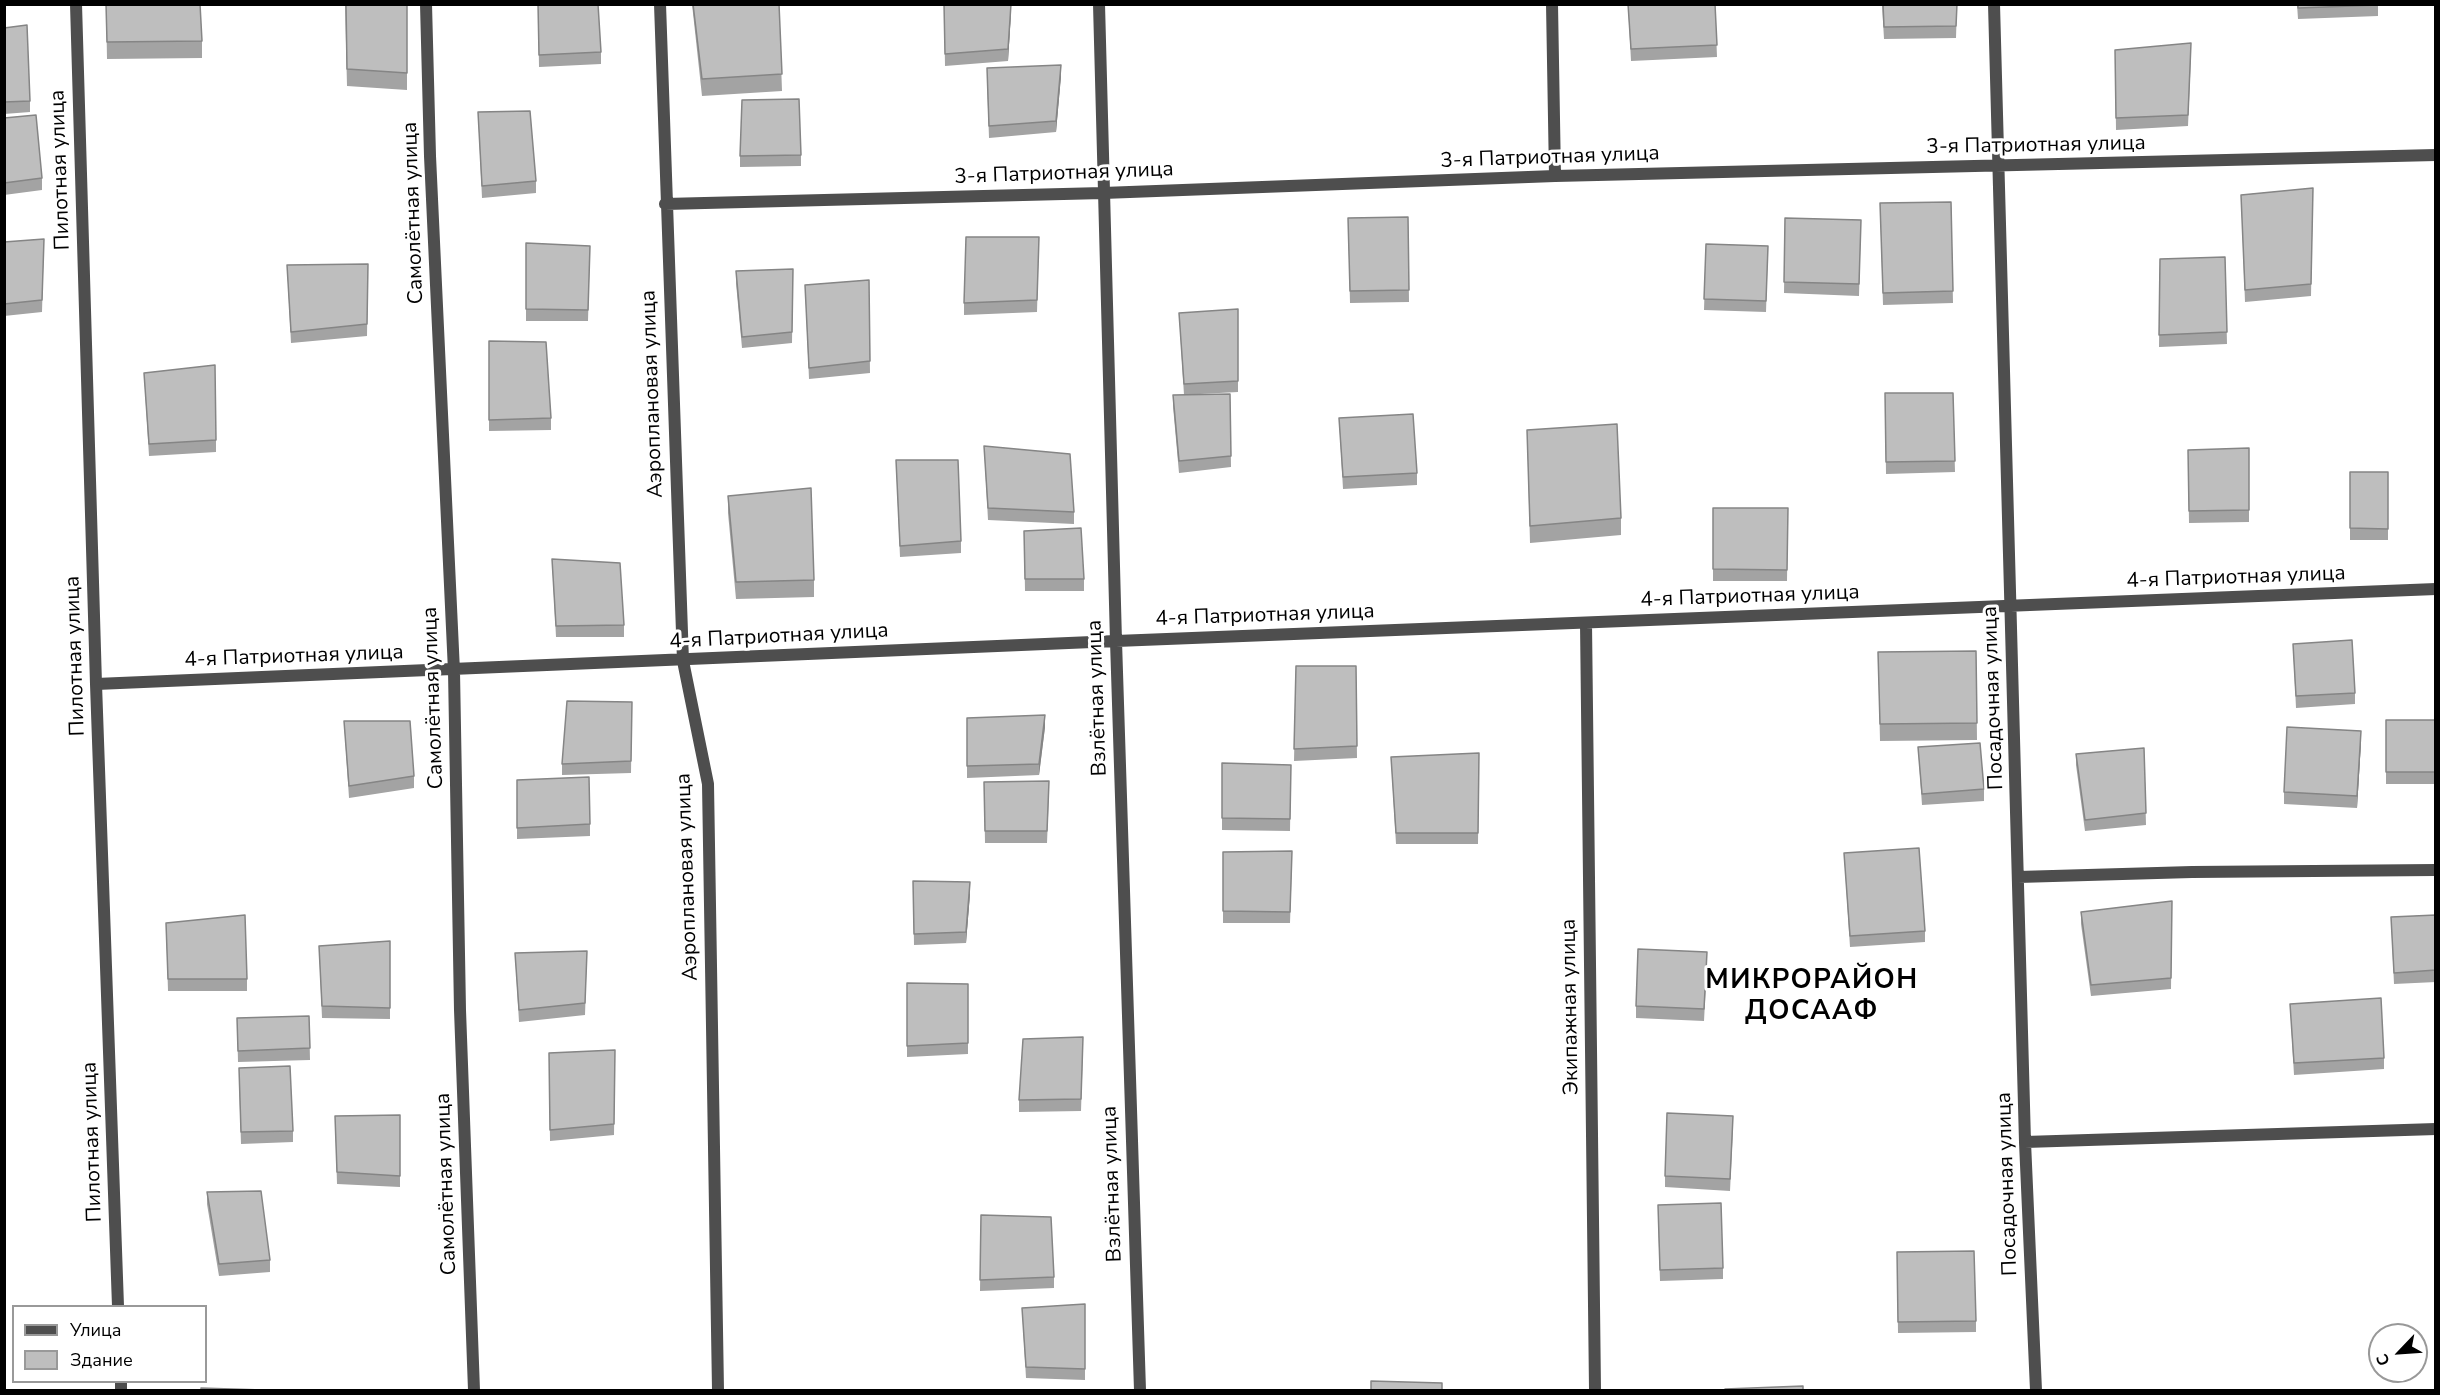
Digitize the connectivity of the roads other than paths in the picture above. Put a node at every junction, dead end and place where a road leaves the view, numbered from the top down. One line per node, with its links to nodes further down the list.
1 (76, 4): 18 (street, Пилотная улица)
2 (426, 4): 17 (street, Самолётная улица)
3 (660, 4): 11 (street, Аэроплановая улица)
4 (1099, 4): 10 (street, Взлётная улица)
5 (1552, 4): 9 (street)
6 (1995, 4): 8 (street, Посадочная улица)
7 (2436, 155): 8 (street, 3-я Патриотная улица)
8 (1998, 167): 9 (street, 3-я Патриотная улица); 13 (street, Посадочная улица)
9 (1556, 176): 10 (street, 3-я Патриотная улица)
10 (1102, 193): 11 (street, 3-я Патриотная улица); 15 (street, Взлётная улица)
11 (665, 204): 16 (street, Аэроплановая улица)
12 (2436, 589): 13 (street, 4-я Патриотная улица)
13 (2011, 606): 14 (street, 4-я Патриотная улица); 20 (street, Посадочная улица)
14 (1586, 623): 15 (street, 4-я Патриотная улица); 27 (street, Экипажная улица)
15 (1116, 641): 16 (street, 4-я Патриотная улица); 26 (street, Взлётная улица)
16 (683, 661): 17 (street, 4-я Патриотная улица); 25 (street, Аэроплановая улица)
17 (454, 670): 18 (street, 4-я Патриотная улица); 24 (street, Самолётная улица)
18 (96, 684): 23 (street, Пилотная улица)
19 (2436, 870): 20 (street)
20 (2018, 877): 22 (street, Посадочная улица)
21 (2436, 1129): 22 (street)
22 (2025, 1142): 28 (street, Посадочная улица)
23 (118, 1305)
24 (474, 1390)
25 (718, 1390)
26 (1140, 1390)
27 (1595, 1390)
28 (2037, 1390)

